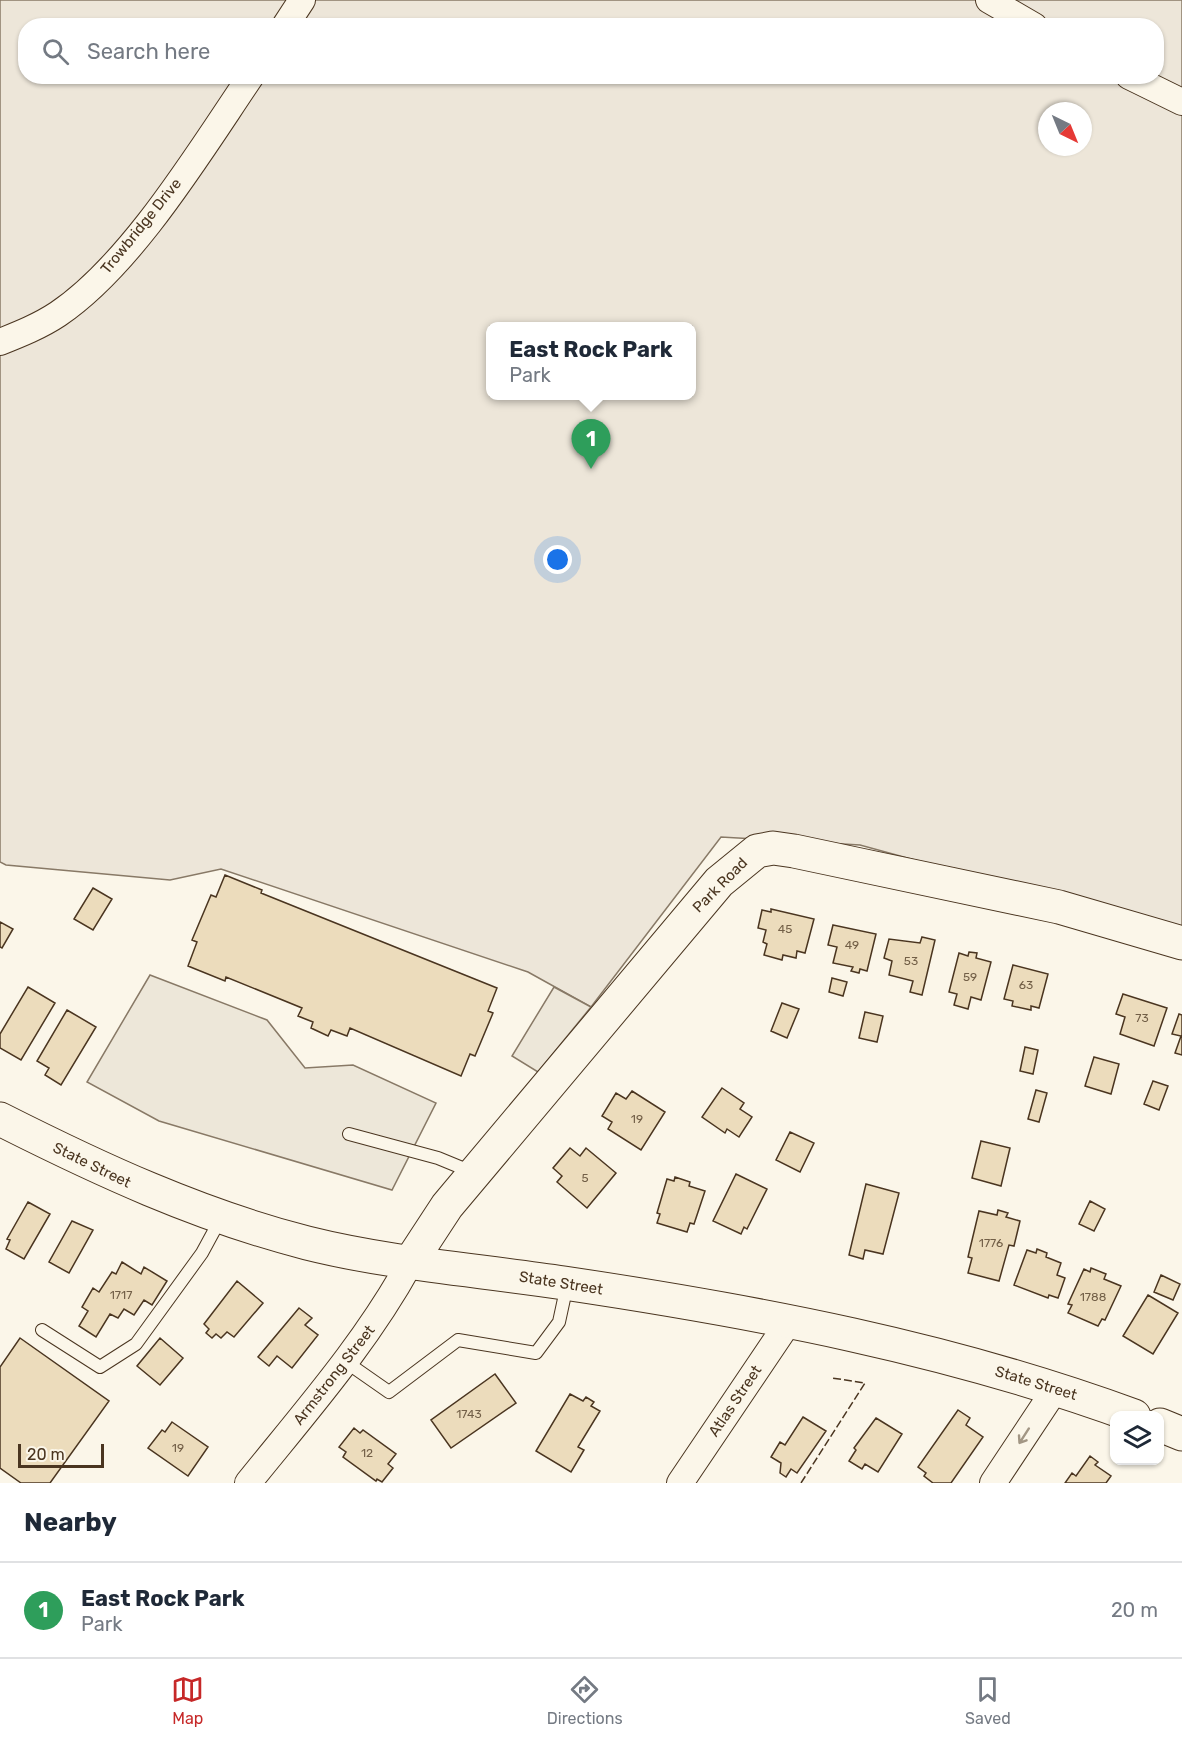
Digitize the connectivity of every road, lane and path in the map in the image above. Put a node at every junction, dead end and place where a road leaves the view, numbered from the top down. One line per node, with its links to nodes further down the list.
1 (302, 0): 3 (street)
2 (989, 0): 4 (street)
3 (290, 18)
4 (1020, 18)
5 (245, 84): 8 (street, Trowbridge Drive)
6 (1145, 84): 7 (street)
7 (1182, 102)
8 (0, 342)
9 (1182, 943): 12 (main road, Park Road)
10 (0, 1119): 13 (main road, State Street)
11 (349, 1134): 12 (lane)
12 (474, 1173): 14 (main road, Park Road)
13 (222, 1217): 14 (main road, State Street); 17 (lane)
14 (411, 1261): 15 (main road, State Street); 18 (street, Armstrong Street)
15 (567, 1283): 16 (main road, State Street); 18 (lane)
16 (789, 1320): 19 (main road, State Street); 24 (street, Atlas Street)
17 (42, 1330)
18 (346, 1362): 23 (street, Armstrong Street)
19 (1056, 1388): 20 (main road, State Street); 25 (street, one-way to 25)
20 (1120, 1411)
21 (1164, 1427): 22 (main road)
22 (1182, 1434)
23 (248, 1483)
24 (680, 1483)
25 (993, 1483)

